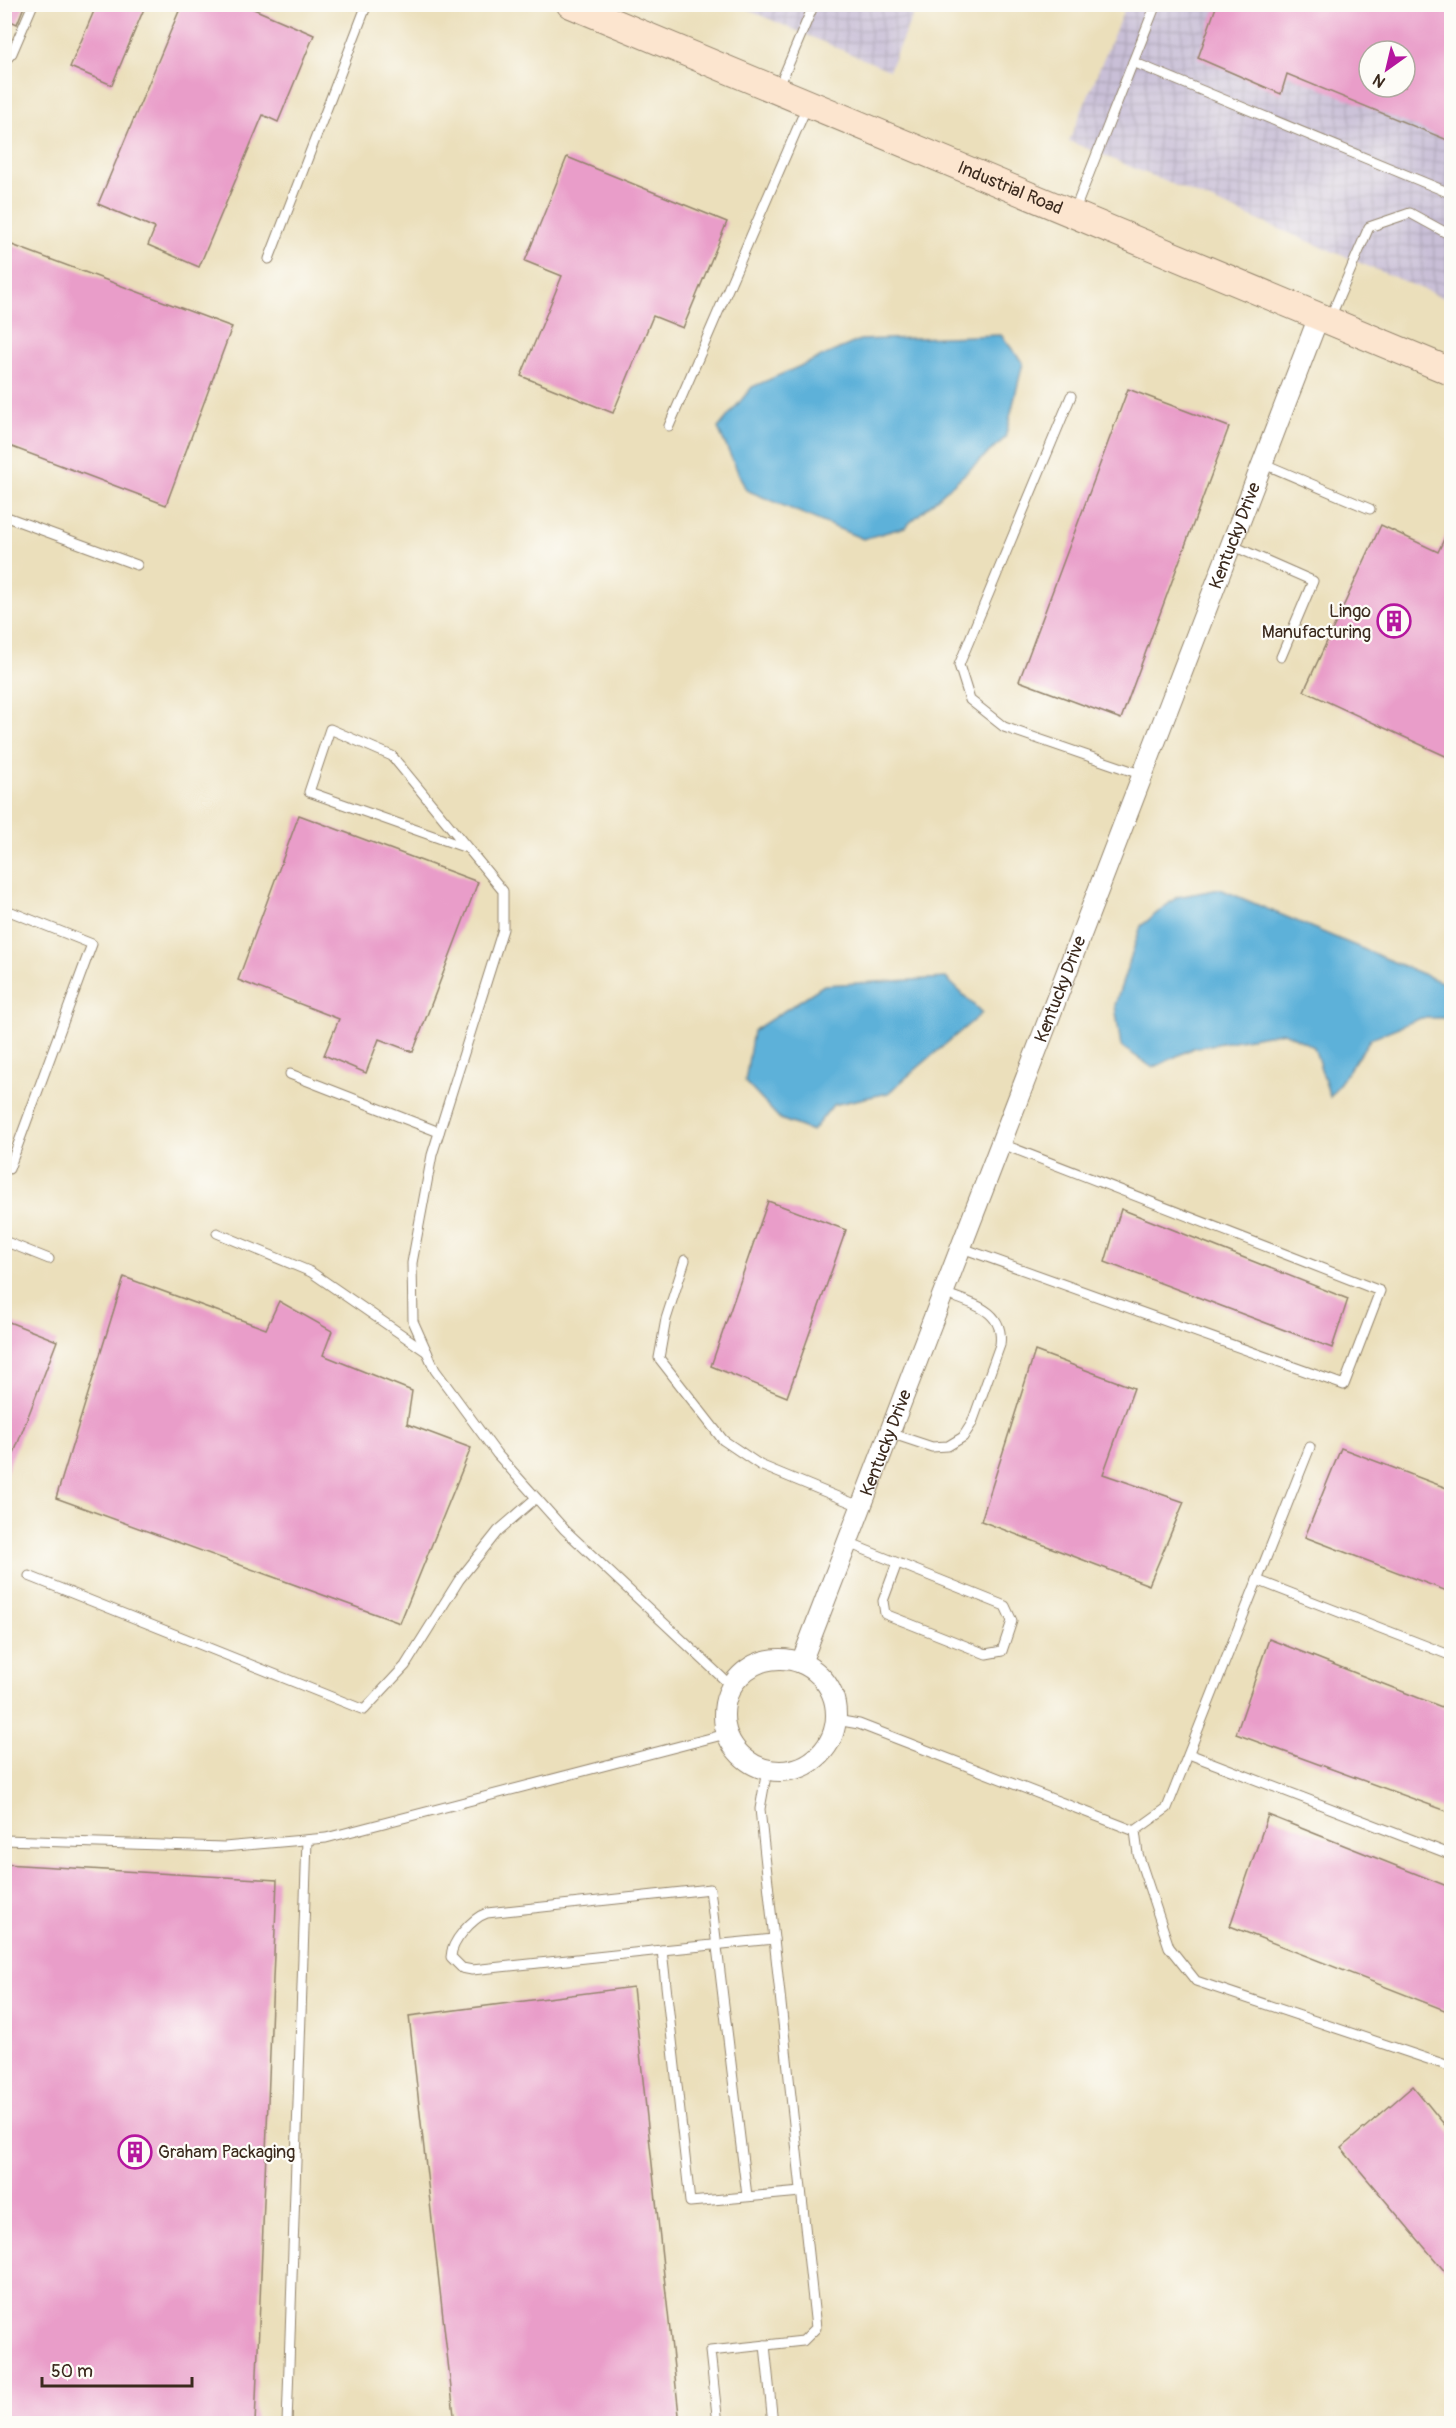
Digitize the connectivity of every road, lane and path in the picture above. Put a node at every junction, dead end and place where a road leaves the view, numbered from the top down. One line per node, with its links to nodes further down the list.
1 (33, 4): 6 (lane)
2 (367, 4): 13 (lane)
3 (570, 4): 8 (main road, Industrial Road)
4 (814, 4): 8 (lane)
5 (1156, 4): 7 (lane)
6 (4, 62)
7 (1133, 62): 10 (lane); 11 (lane)
8 (777, 91): 9 (main road, Industrial Road)
9 (807, 104): 11 (main road, Industrial Road); 17 (lane)
10 (1452, 194)
11 (1073, 214): 14 (main road, Industrial Road)
12 (1452, 236): 14 (lane)
13 (269, 259)
14 (1324, 319): 15 (main road, Industrial Road); 18 (street, Kentucky Drive)
15 (1452, 372)
16 (1071, 396): 24 (lane)
17 (669, 426)
18 (1262, 463): 19 (lane); 21 (street, Kentucky Drive)
19 (1370, 509)
20 (4, 516): 22 (lane)
21 (1231, 545): 23 (lane); 24 (street, Kentucky Drive)
22 (137, 565)
23 (1281, 657)
24 (1143, 775): 29 (street, Kentucky Drive)
25 (467, 848): 25 (lane); 28 (lane)
26 (4, 909): 30 (lane)
27 (290, 1074): 28 (lane)
28 (440, 1132): 37 (lane)
29 (1002, 1143): 33 (street, Kentucky Drive); 33 (lane)
30 (4, 1167)
31 (217, 1233): 37 (lane)
32 (4, 1241): 34 (lane)
33 (962, 1248): 36 (street, Kentucky Drive)
34 (49, 1259)
35 (685, 1260): 41 (lane)
36 (944, 1293): 38 (street, Kentucky Drive); 38 (lane)
37 (427, 1352): 40 (lane)
38 (890, 1432): 41 (street, Kentucky Drive)
39 (1310, 1447): 45 (lane)
40 (536, 1498): 44 (lane); 48 (lane)
41 (862, 1507): 42 (street, Kentucky Drive)
42 (848, 1543): 43 (lane); 47 (street, Kentucky Drive)
43 (897, 1563): 43 (lane)
44 (29, 1576)
45 (1257, 1580): 46 (lane); 51 (lane)
46 (1452, 1656)
47 (801, 1663): 48 (street); 49 (street)
48 (731, 1686): 50 (street)
49 (836, 1720): 52 (street); 53 (lane)
50 (726, 1734): 52 (street); 55 (lane)
51 (1189, 1754): 53 (lane); 56 (lane)
52 (767, 1770): 57 (lane)
53 (1135, 1831): 60 (lane)
54 (4, 1840): 55 (lane)
55 (307, 1840): 64 (lane)
56 (1452, 1855)
57 (774, 1940): 58 (lane); 61 (lane)
58 (717, 1945): 59 (lane); 59 (lane); 62 (lane)
59 (662, 1950): 62 (lane)
60 (1452, 2067)
61 (801, 2192): 62 (lane); 63 (lane)
62 (747, 2196)
63 (765, 2345): 65 (lane); 66 (lane)
64 (287, 2424)
65 (718, 2424)
66 (774, 2424)

